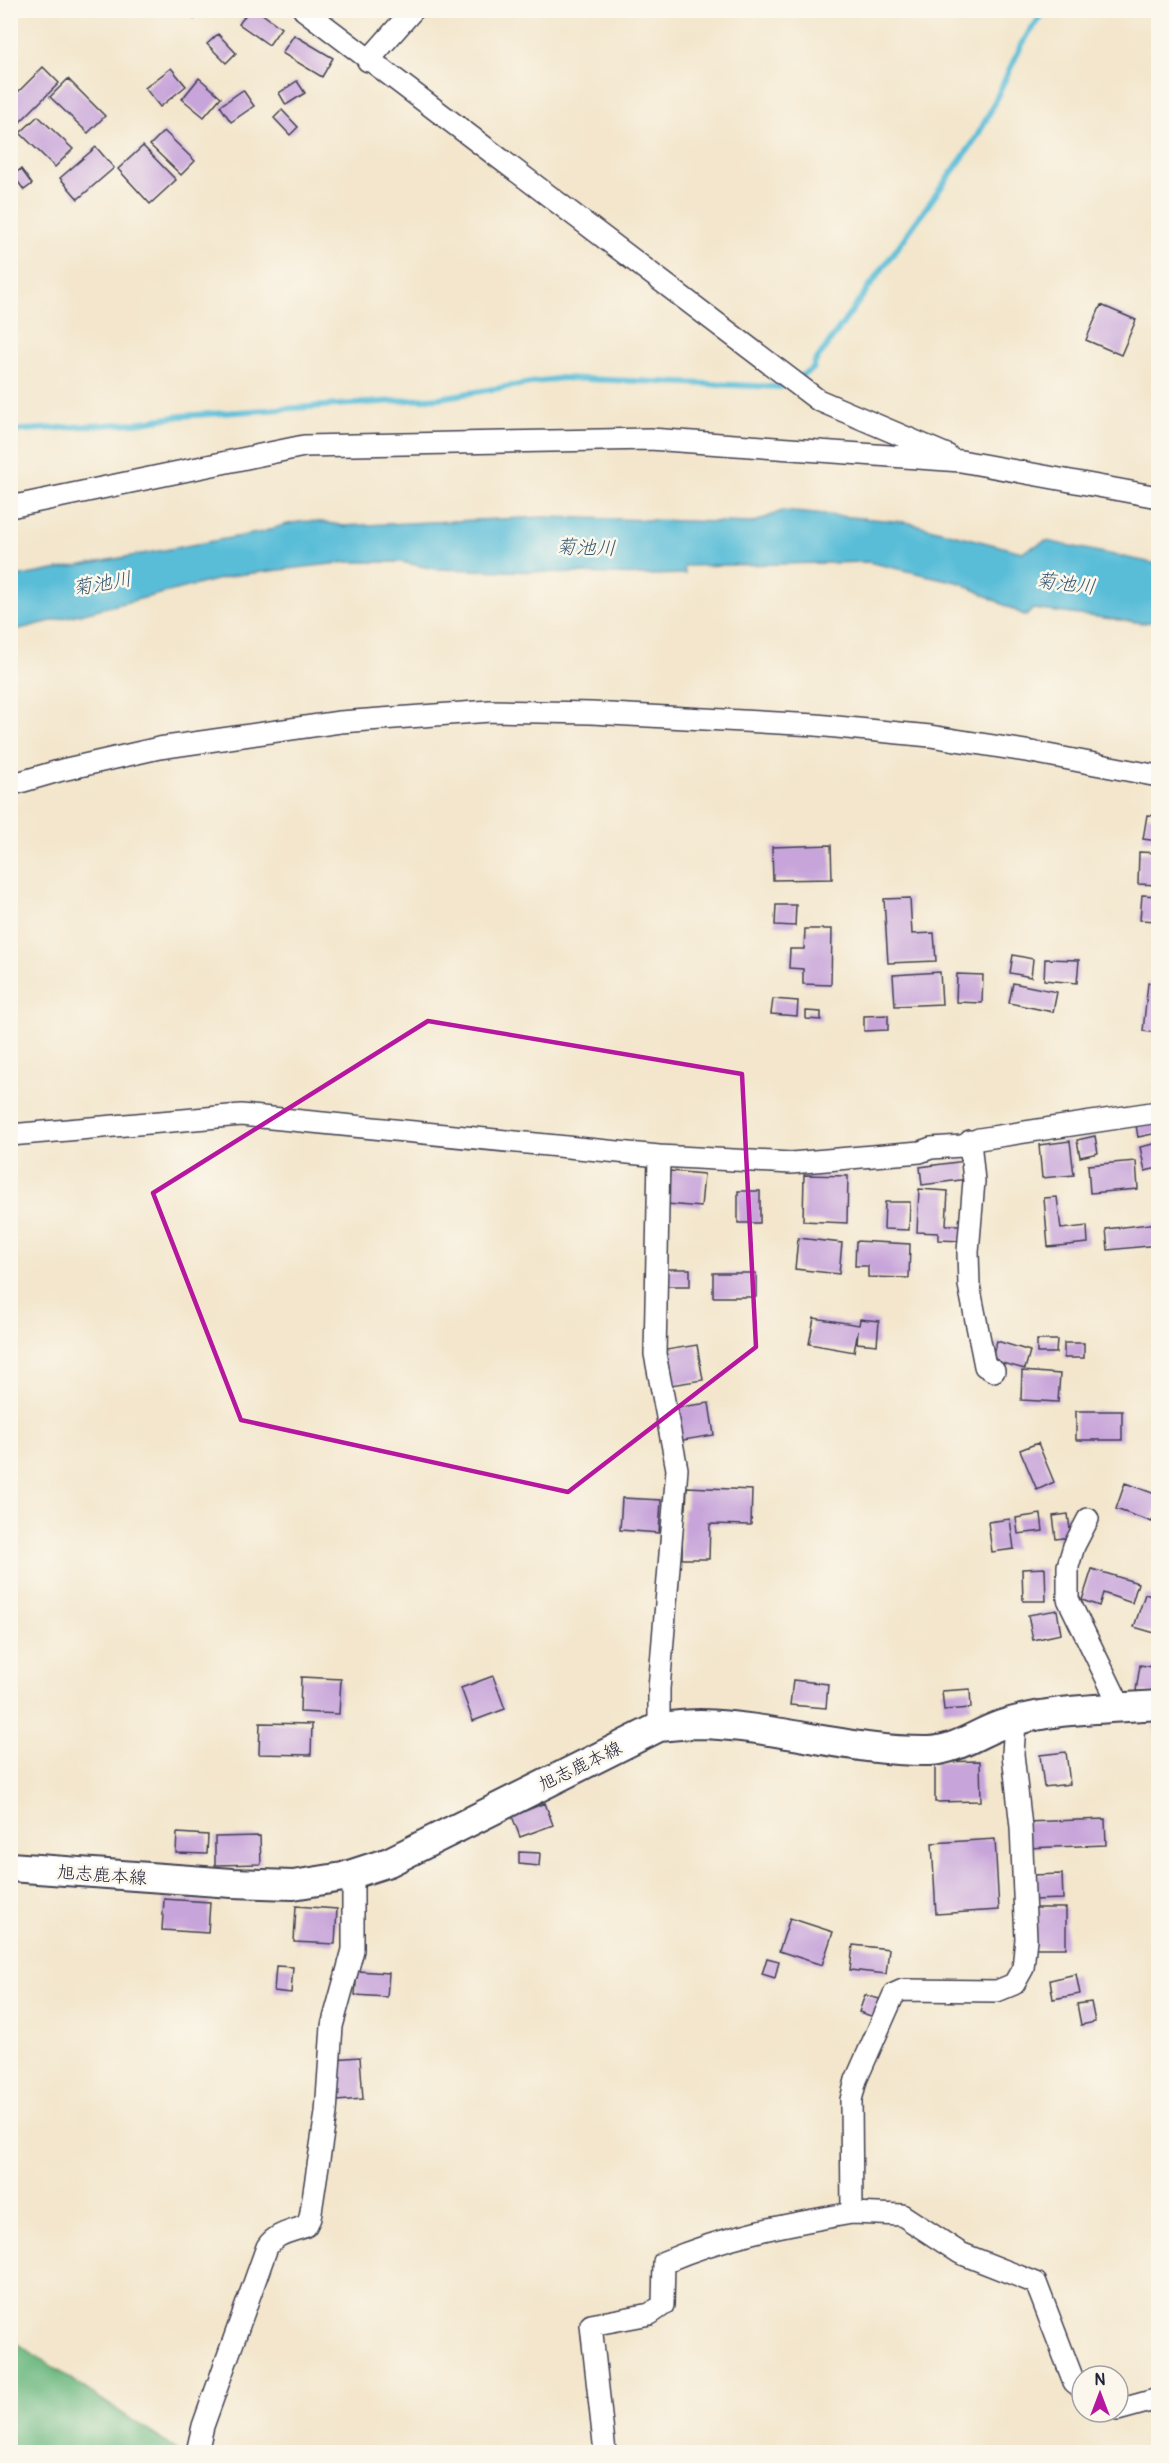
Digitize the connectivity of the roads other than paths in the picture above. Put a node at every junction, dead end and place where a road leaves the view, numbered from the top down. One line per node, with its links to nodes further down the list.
1 (304, 10): 3 (street)
2 (413, 10): 3 (street)
3 (368, 61): 4 (street)
4 (961, 461): 5 (street); 6 (street)
5 (1158, 497)
6 (10, 507)
7 (1158, 776): 8 (street)
8 (10, 785)
9 (1158, 1112): 11 (street)
10 (10, 1135): 12 (street)
11 (970, 1141): 12 (street); 13 (street)
12 (659, 1156): 18 (street)
13 (994, 1371)
14 (1088, 1519): 16 (street)
15 (1158, 1705): 16 (main road, 旭志鹿本線)
16 (1121, 1708): 17 (main road, 旭志鹿本線)
17 (1015, 1722): 18 (main road, 旭志鹿本線); 21 (street)
18 (659, 1727): 20 (main road, 旭志鹿本線)
19 (10, 1867): 20 (main road, 旭志鹿本線)
20 (353, 1874): 25 (street)
21 (852, 2213): 22 (street); 26 (street)
22 (1070, 2372)
23 (1158, 2399): 24 (street)
24 (1130, 2407)
25 (196, 2452)
26 (606, 2452)

